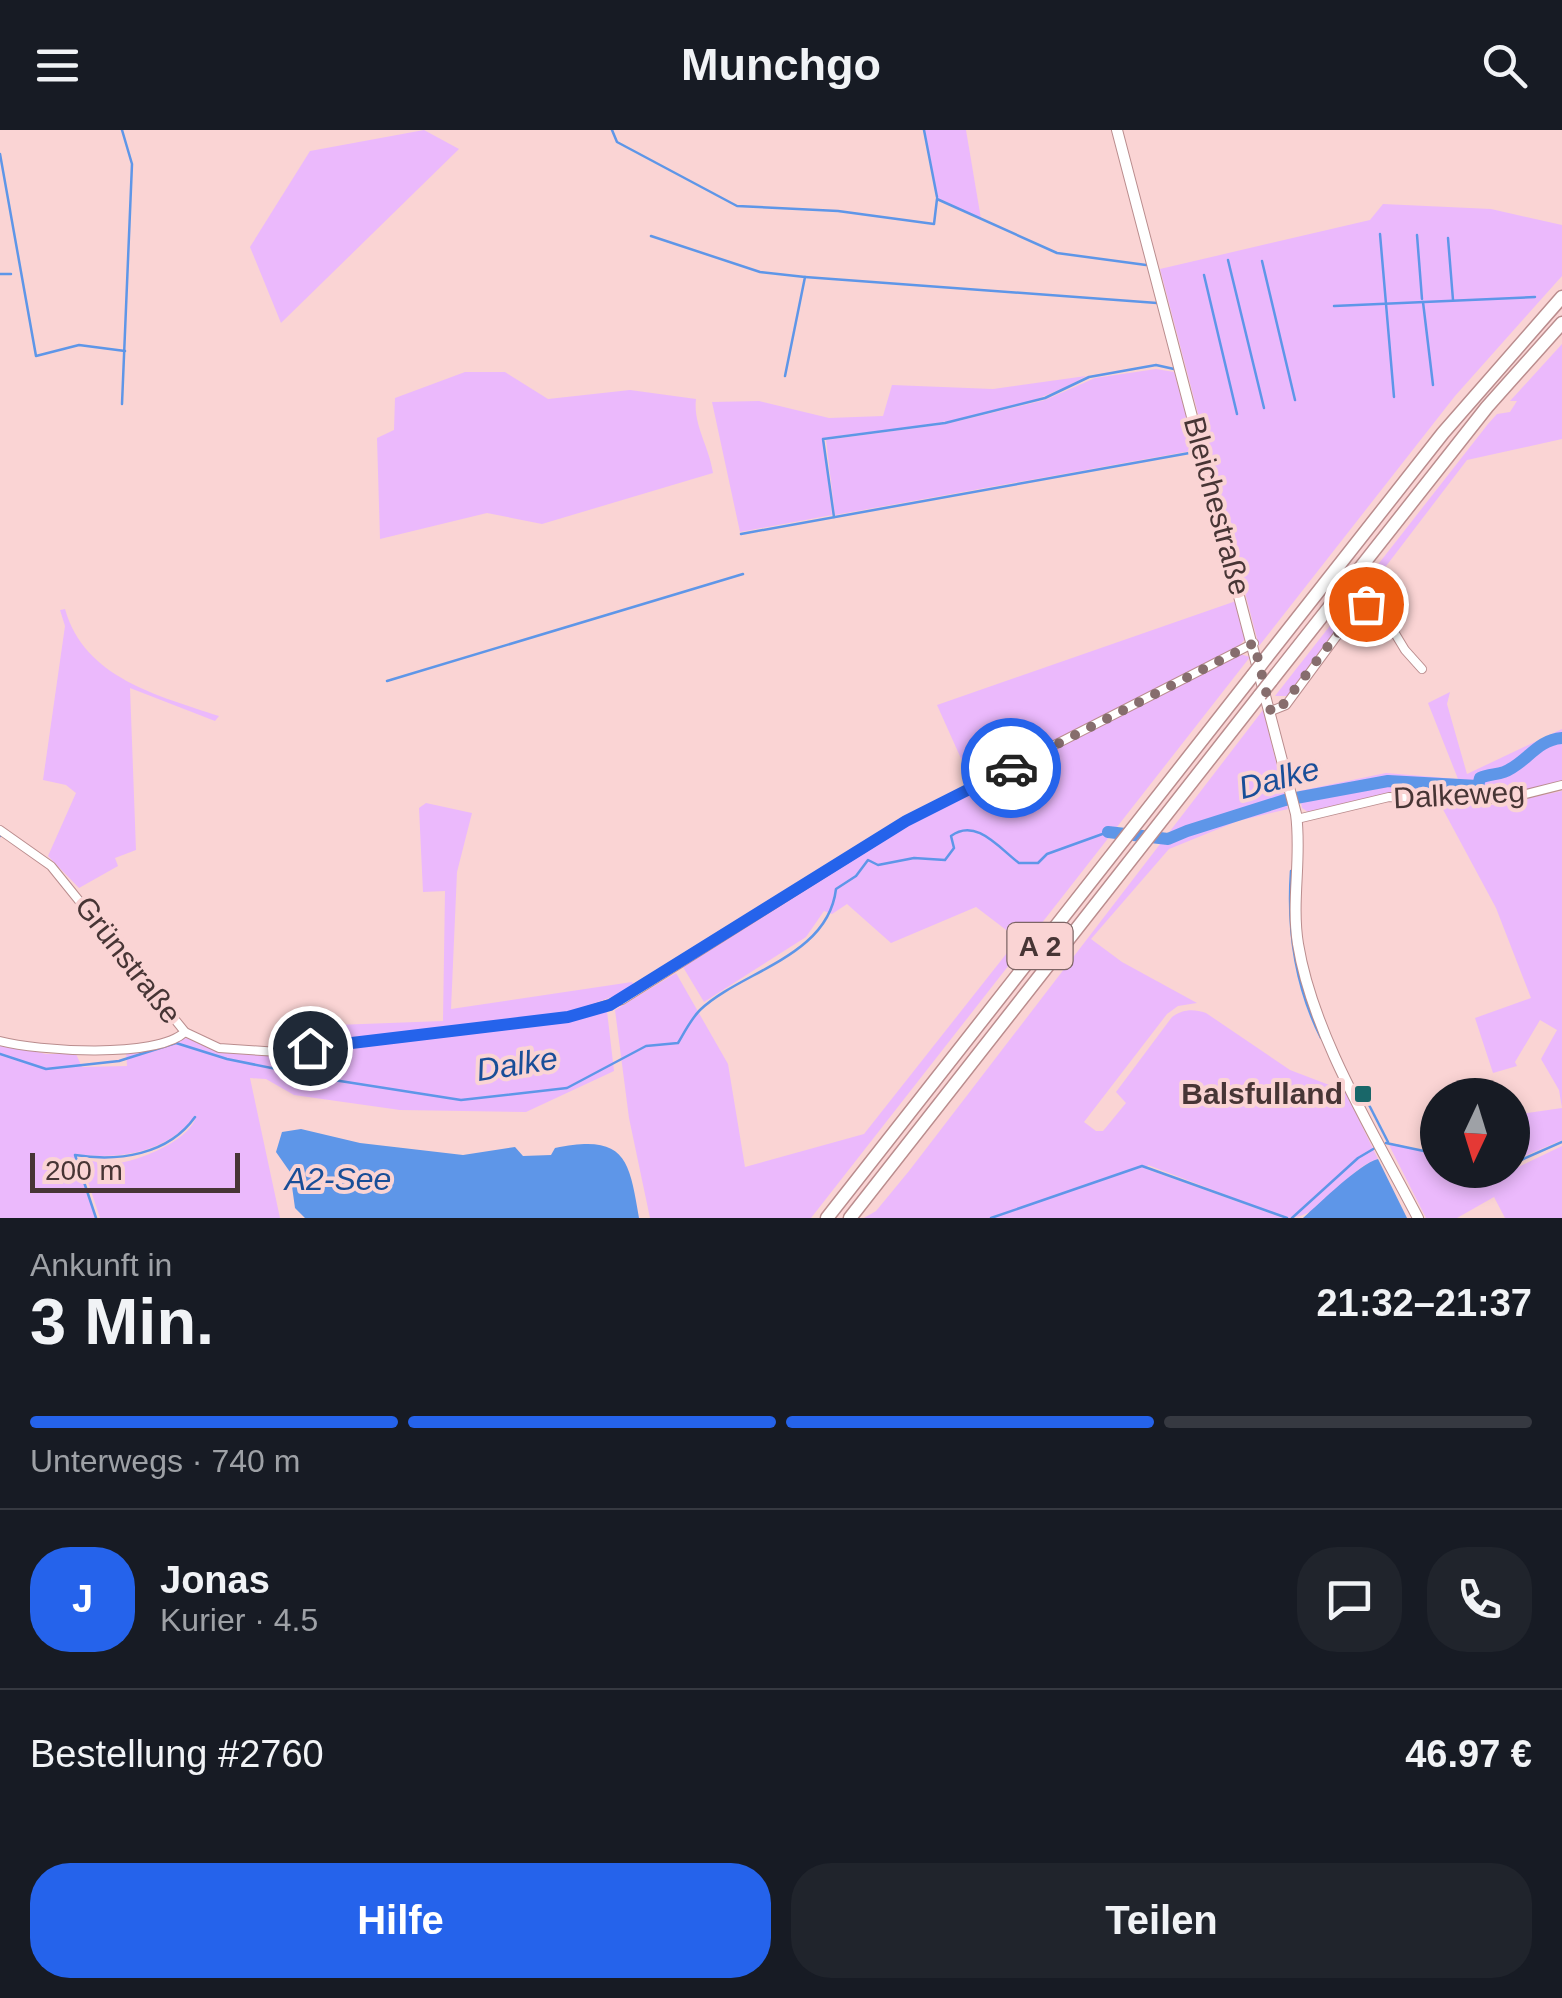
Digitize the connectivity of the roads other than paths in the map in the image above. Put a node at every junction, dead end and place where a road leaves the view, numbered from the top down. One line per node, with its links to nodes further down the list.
1 (1117, 130): 4 (street, Bleichestraße)
2 (1562, 297): 12 (highway, A 2, bridge)
3 (1562, 323): 13 (highway, A 2, bridge)
4 (1254, 643): 6 (street, Bleichestraße); 10 (street, Grünstraße)
5 (1422, 669): 6 (street)
6 (1271, 712): 8 (street, Bleichestraße)
7 (1562, 785): 8 (street, Dalkeweg)
8 (1297, 816): 14 (street, Bleichestraße)
9 (0, 830): 10 (street, Grünstraße)
10 (185, 1032): 11 (street)
11 (0, 1041)
12 (827, 1218)
13 (850, 1218)
14 (1418, 1218)

